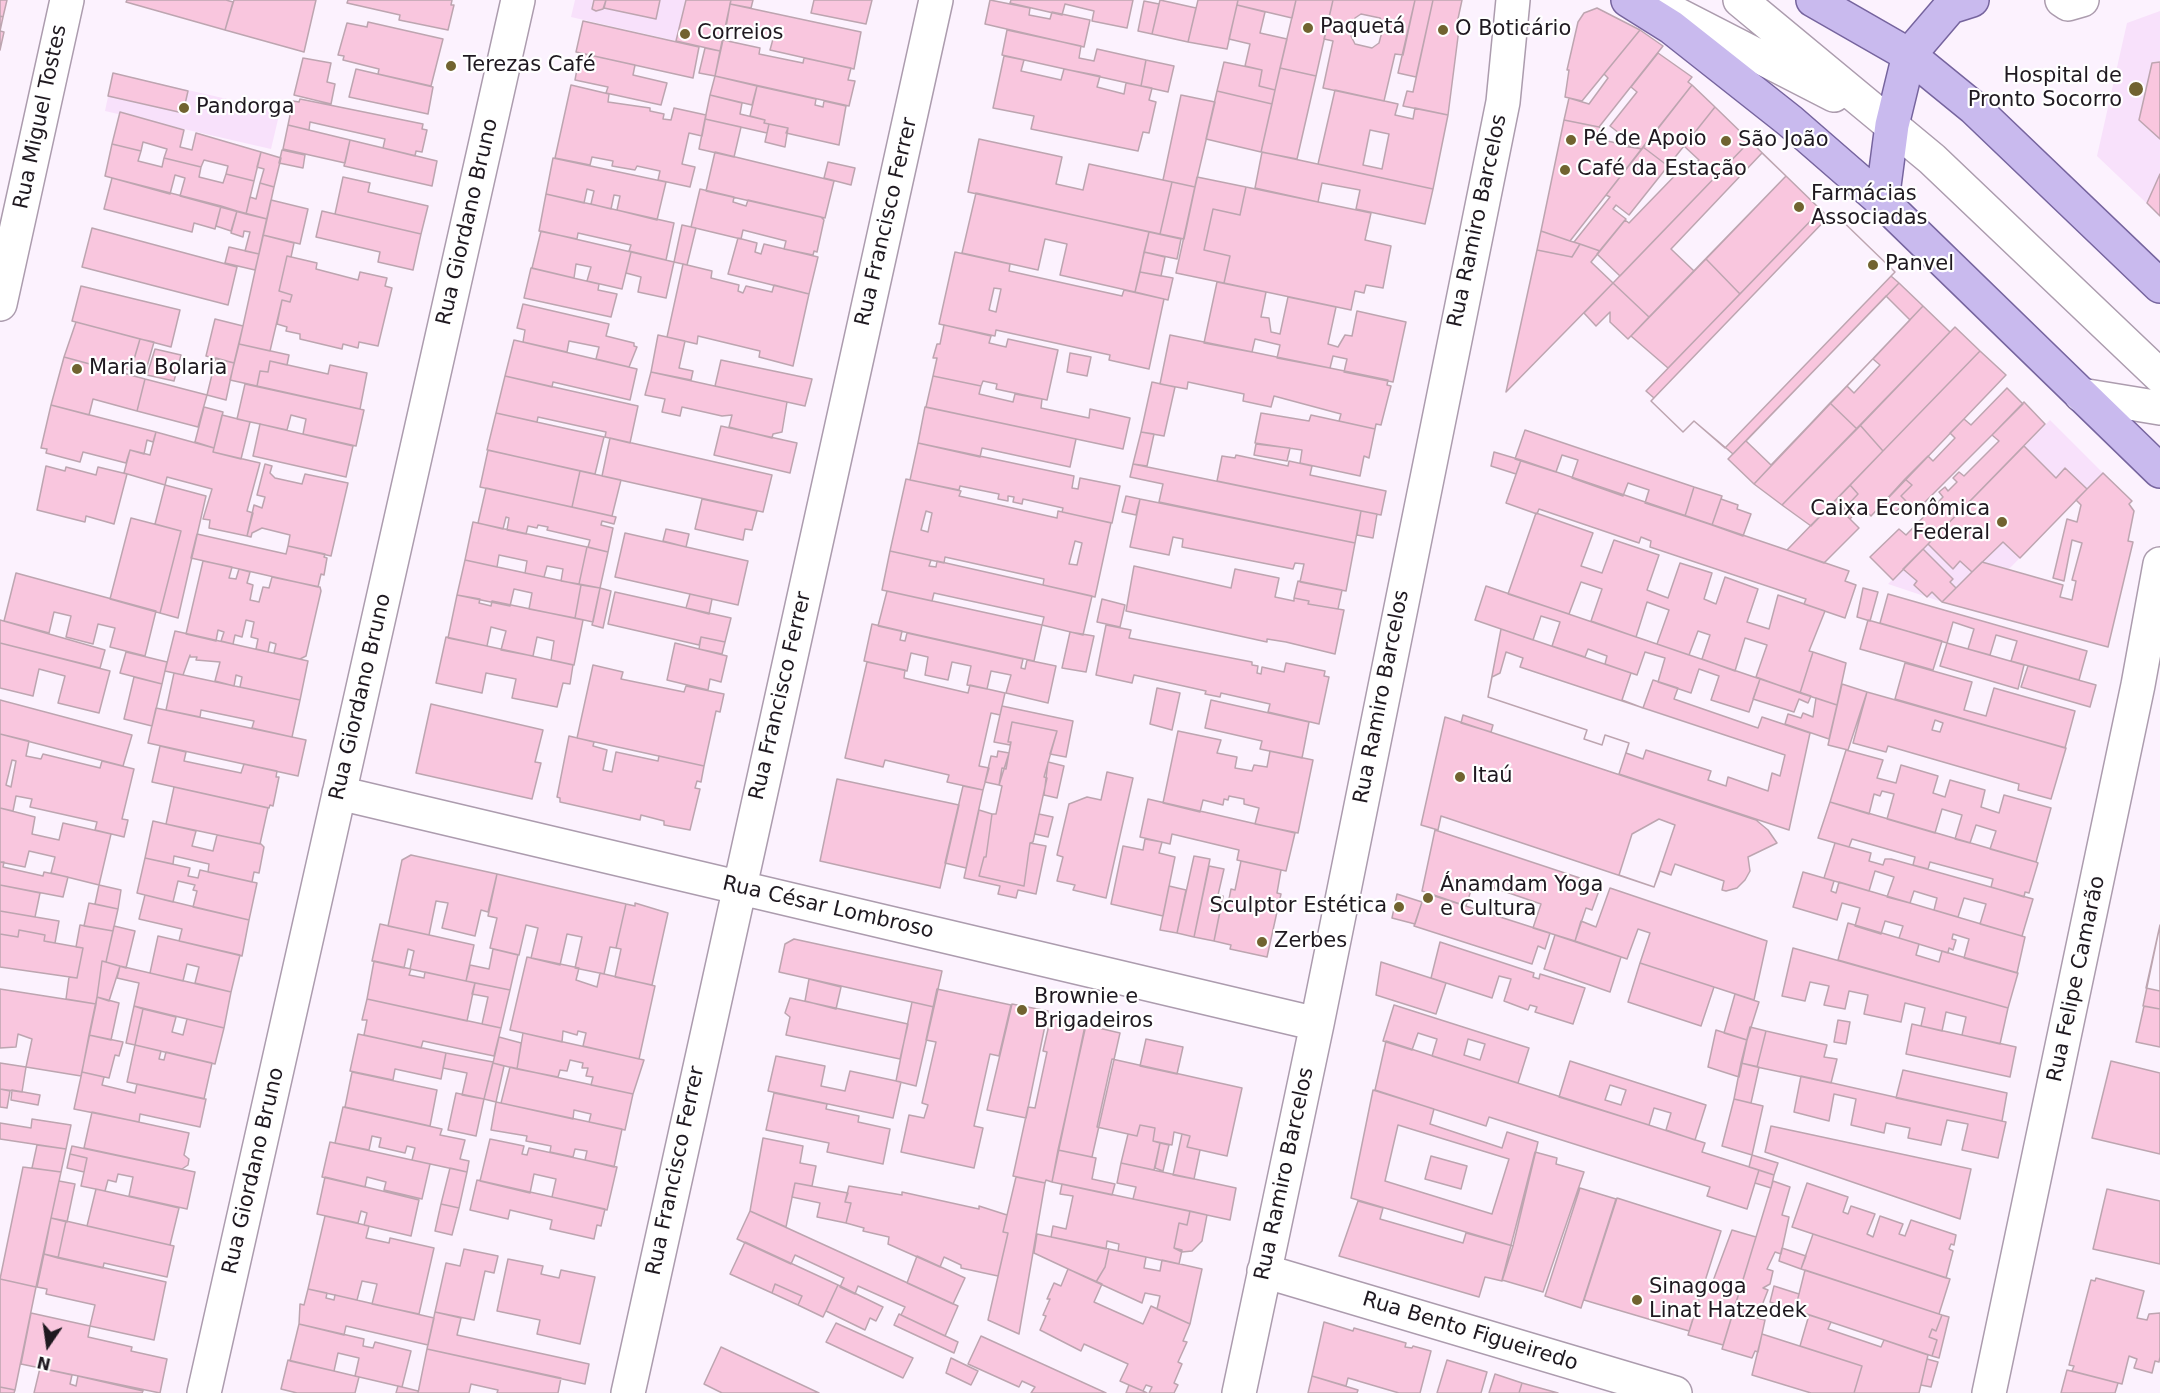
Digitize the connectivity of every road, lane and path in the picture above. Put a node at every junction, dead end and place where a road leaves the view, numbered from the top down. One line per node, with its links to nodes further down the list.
1 (67, 0): 17 (street, Rua Miguel Tostes)
2 (518, 0): 23 (street, Rua Giordano Bruno)
3 (936, 0): 24 (street, Rua Francisco Ferrer)
4 (1513, 0): 25 (street, Rua Ramiro Barcelos)
5 (1628, 0): 15 (main road)
6 (1649, 0): 14 (street)
7 (1697, 0): 14 (street)
8 (1740, 0): 14 (street)
9 (1813, 0): 13 (main road)
10 (1972, 0): 13 (main road)
11 (2062, 0): 12 (street)
12 (2082, 0)
13 (1909, 55): 14 (main road); 16 (main road)
14 (1892, 125): 15 (main road); 18 (street)
15 (1882, 201): 19 (main road)
16 (2160, 286)
17 (0, 304)
18 (2160, 376)
19 (2081, 395): 20 (street); 21 (main road)
20 (2160, 408)
21 (2160, 471)
22 (2160, 564): 31 (street, Rua Felipe Camarão)
23 (339, 793): 24 (street, Rua César Lombroso); 27 (street, Rua Giordano Bruno)
24 (738, 887): 25 (street, Rua César Lombroso); 28 (street, Rua Francisco Ferrer)
25 (1317, 1024): 26 (street, Rua Ramiro Barcelos)
26 (1264, 1271): 29 (street, Rua Ramiro Barcelos); 30 (street, Rua Bento Figueiredo)
27 (204, 1393)
28 (628, 1393)
29 (1239, 1393)
30 (1675, 1393)
31 (1989, 1393)

